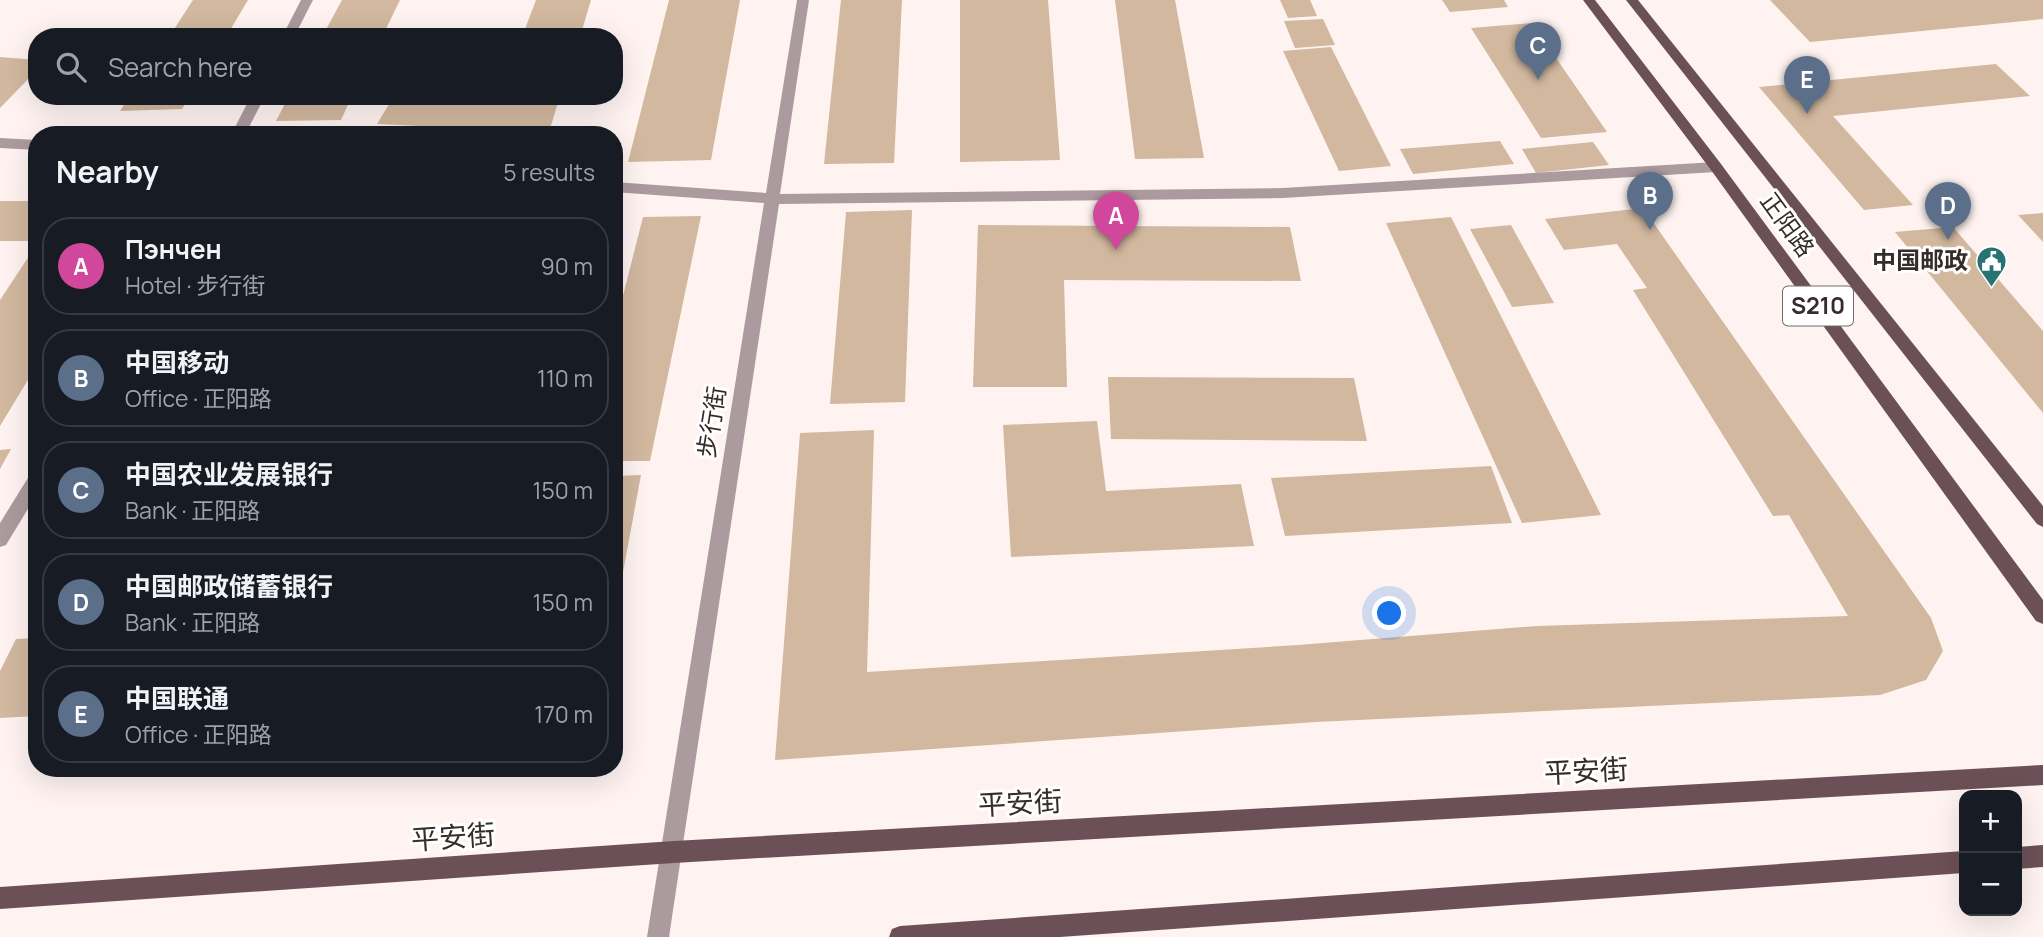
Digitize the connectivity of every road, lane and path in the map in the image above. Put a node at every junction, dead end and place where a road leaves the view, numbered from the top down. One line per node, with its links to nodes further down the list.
1 (307, 0): 5 (street)
2 (803, 0): 12 (street, 步行街)
3 (1589, 0): 10 (main road, 正阳路 / S210)
4 (1632, 0): 14 (main road, 正阳路)
5 (293, 28)
6 (253, 105): 7 (street)
7 (243, 126)
8 (0, 143): 9 (street)
9 (28, 145)
10 (1716, 167): 12 (street); 16 (main road, 正阳路 / S210)
11 (623, 188): 12 (street)
12 (774, 199): 18 (street, 步行街)
13 (28, 493): 15 (street)
14 (2043, 519)
15 (0, 540)
16 (2043, 615)
17 (2043, 775): 18 (main road, 平安街)
18 (674, 852): 22 (main road, 平安街); 23 (street, 步行街)
19 (2043, 856): 20 (main road)
20 (2022, 858)
21 (1959, 862): 24 (main road)
22 (0, 898)
23 (658, 937)
24 (900, 937)

